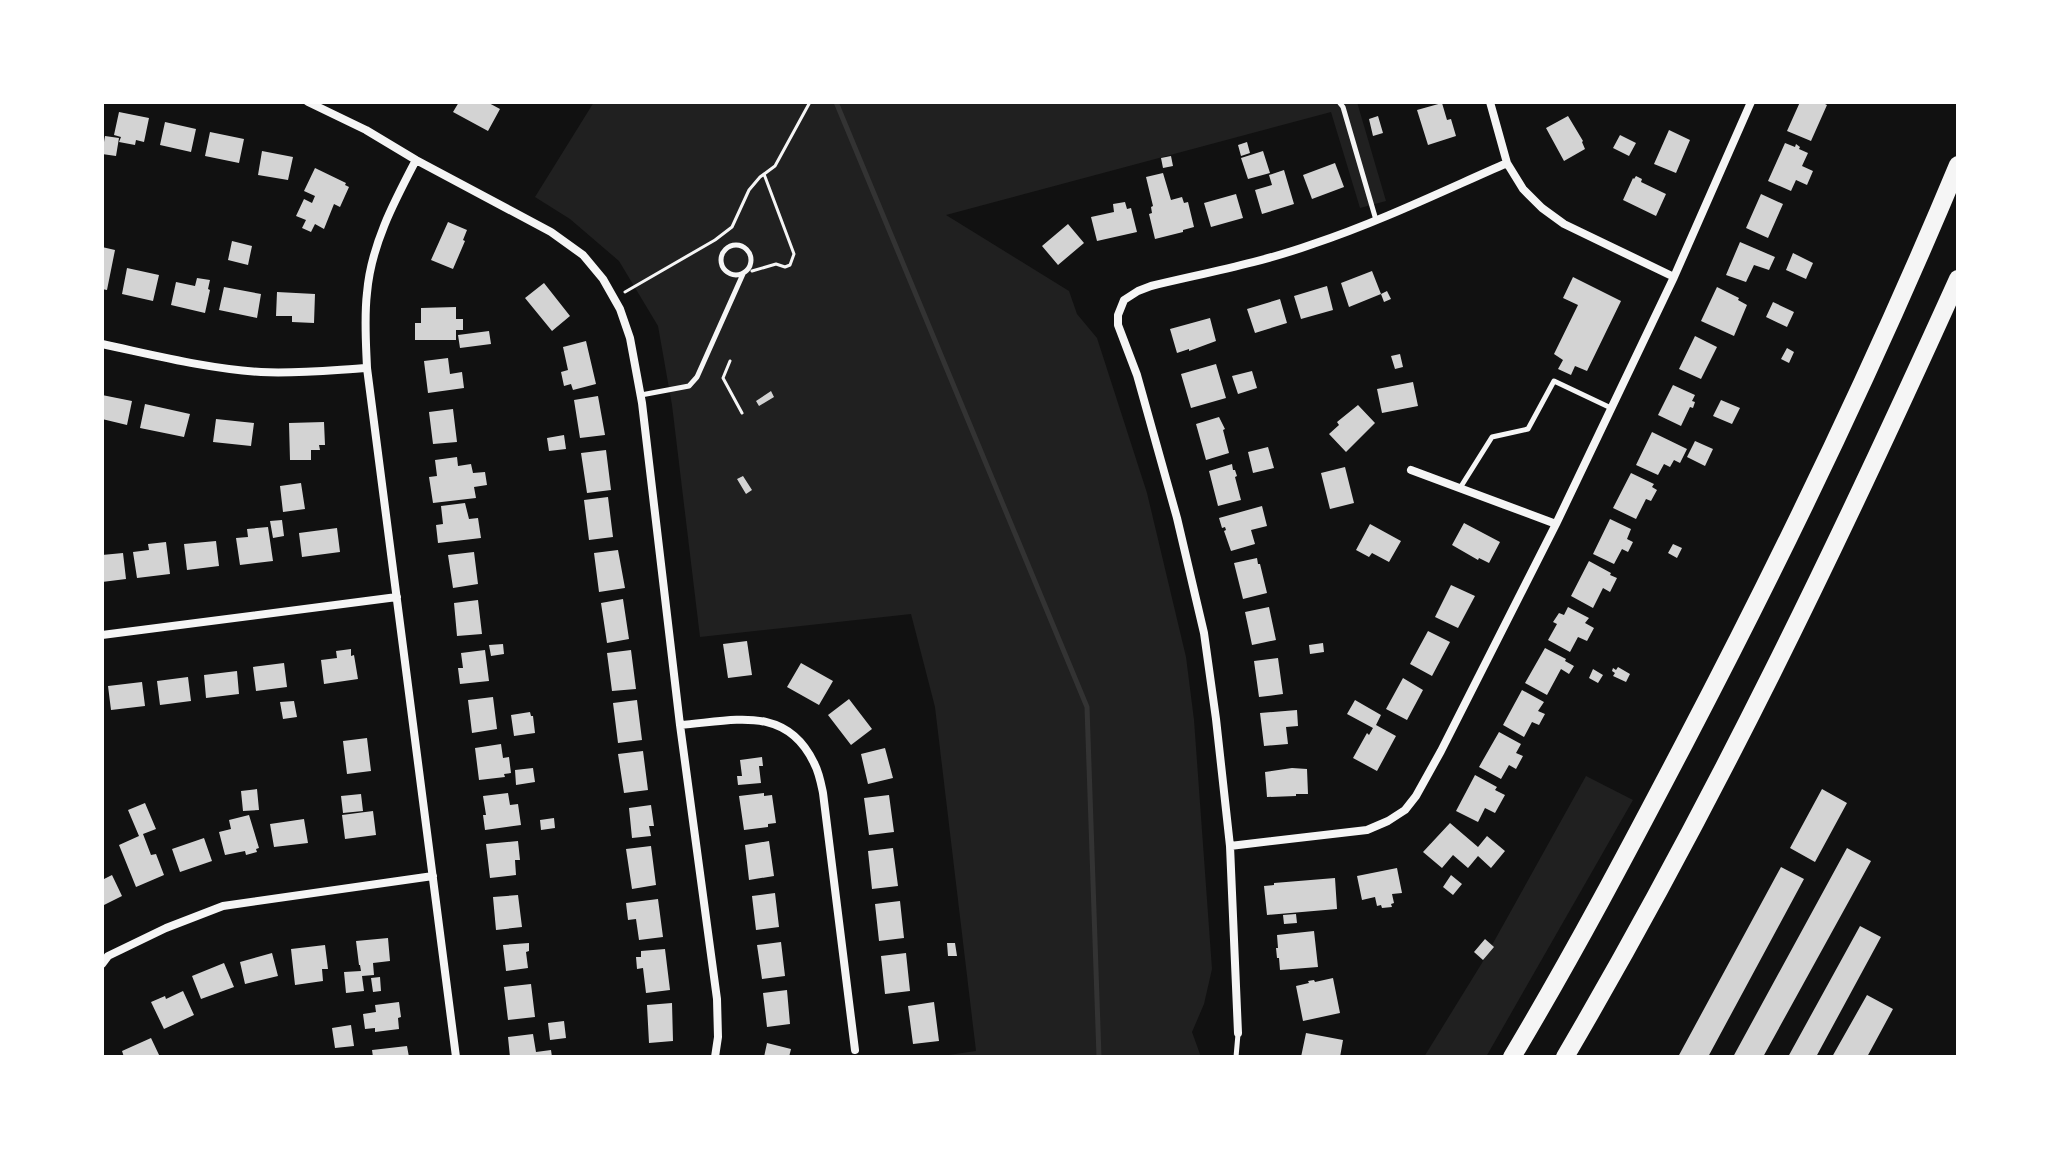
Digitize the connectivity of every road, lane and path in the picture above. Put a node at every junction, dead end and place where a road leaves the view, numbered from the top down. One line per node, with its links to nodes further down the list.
1 (308, 102): 6 (street)
2 (810, 102): 9 (path)
3 (1339, 102): 10 (lane)
4 (1490, 102): 7 (street)
5 (1751, 102): 12 (street)
6 (416, 160): 14 (street); 17 (street)
7 (1507, 163): 10 (street); 12 (street)
8 (1958, 165): 35 (highway)
9 (764, 174): 11 (path); 14 (path)
10 (1376, 220): 27 (street)
11 (743, 274): 11 (lane); 18 (lane)
12 (1674, 277): 19 (street)
13 (1958, 279): 36 (highway)
14 (614, 298): 18 (street)
15 (102, 344): 17 (street)
16 (730, 361): 20 (path)
17 (367, 368): 24 (street)
18 (641, 395): 26 (street)
19 (1611, 408): 22 (lane); 23 (street)
20 (742, 413)
21 (1411, 470): 22 (street)
22 (1459, 489): 23 (street)
23 (1556, 524): 27 (street)
24 (397, 597): 25 (street); 28 (street)
25 (102, 635)
26 (680, 725): 31 (street); 33 (street)
27 (1230, 846): 30 (street)
28 (433, 876): 29 (street); 32 (street)
29 (102, 964)
30 (1238, 1033): 34 (lane)
31 (855, 1050)
32 (456, 1057)
33 (715, 1057)
34 (1236, 1057)
35 (1512, 1057)
36 (1565, 1057)

